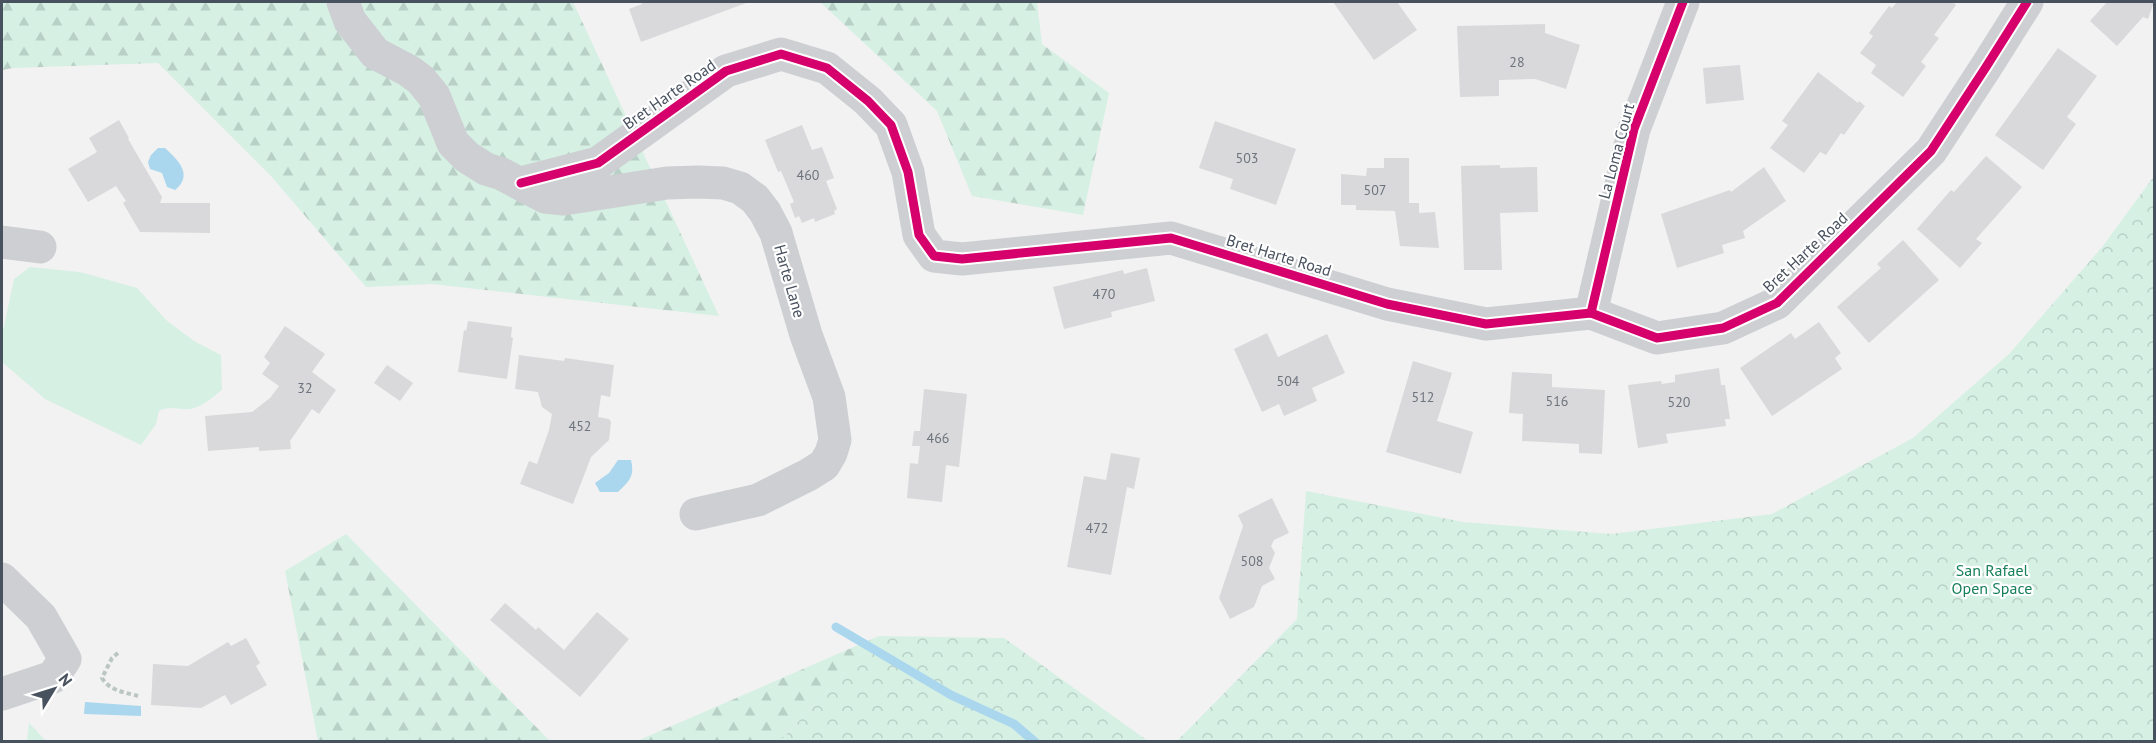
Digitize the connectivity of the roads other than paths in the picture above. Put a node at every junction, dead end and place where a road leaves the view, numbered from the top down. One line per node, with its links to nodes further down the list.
1 (344, 2): 4 (street)
2 (1683, 2): 7 (street, La Loma Court)
3 (2027, 2): 7 (street, Bret Harte Road)
4 (521, 183): 7 (street, Bret Harte Road); 8 (street, Harte Lane)
5 (2, 242): 6 (street)
6 (40, 247)
7 (1591, 313)
8 (696, 514)
9 (2, 579): 10 (street)
10 (2, 694)

